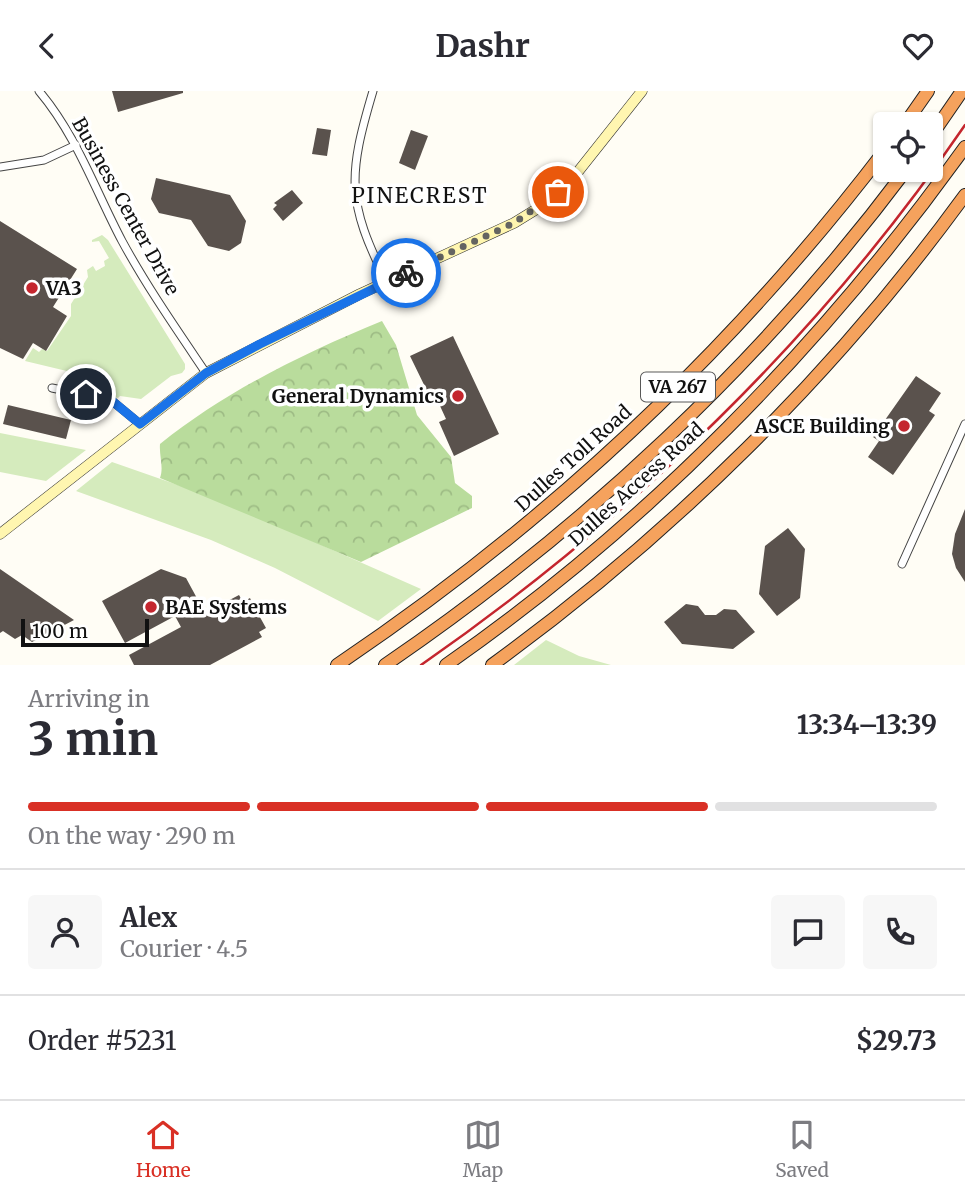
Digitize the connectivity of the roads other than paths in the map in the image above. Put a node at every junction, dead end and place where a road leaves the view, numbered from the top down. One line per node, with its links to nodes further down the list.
1 (39, 91): 8 (street, Business Center Drive)
2 (373, 91): 14 (street)
3 (642, 91): 14 (main road)
4 (929, 91): 6 (highway)
5 (962, 91): 7 (highway)
6 (914, 112)
7 (943, 119)
8 (76, 145): 11 (street); 15 (street, Business Center Drive)
9 (965, 147): 21 (highway, Dulles Access Road)
10 (873, 165): 22 (highway, Dulles Toll Road / VA 267)
11 (0, 167)
12 (897, 182): 23 (highway, Dulles Access Road)
13 (965, 195): 24 (highway)
14 (387, 282): 15 (main road)
15 (206, 373): 17 (main road)
16 (52, 387): 17 (street)
17 (140, 424): 19 (main road)
18 (965, 424): 20 (street)
19 (0, 534)
20 (902, 564)
21 (448, 663)
22 (337, 665)
23 (385, 665)
24 (492, 665)

